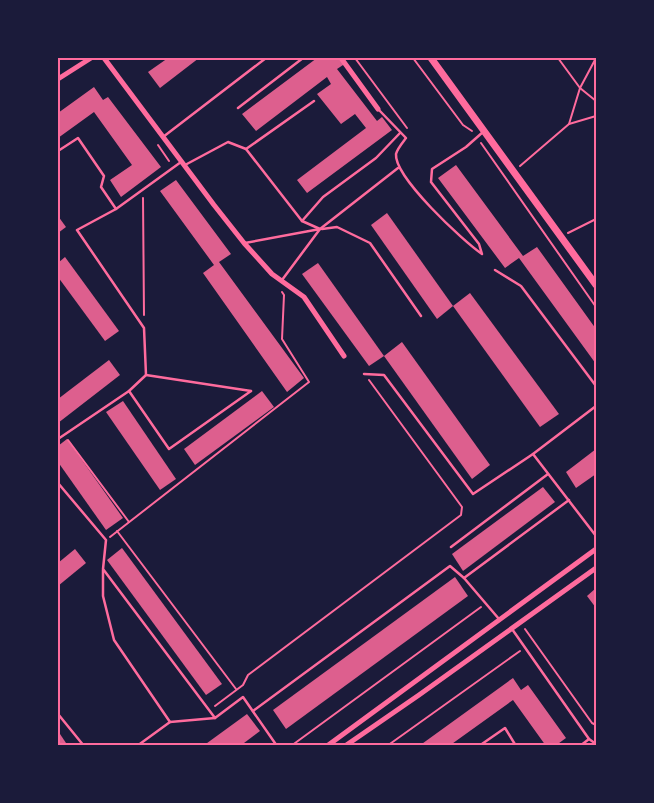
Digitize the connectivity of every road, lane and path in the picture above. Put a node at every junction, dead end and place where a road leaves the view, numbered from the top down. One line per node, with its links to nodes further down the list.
1 (91, 58): 11 (street)
2 (104, 58): 23 (street)
3 (266, 58): 23 (lane)
4 (303, 58): 15 (lane)
5 (341, 58): 16 (street)
6 (355, 58): 19 (path)
7 (413, 58): 22 (path)
8 (431, 58): 20 (street)
9 (558, 58): 12 (path)
10 (596, 58): 12 (path)
11 (58, 79)
12 (580, 88): 13 (path); 18 (path)
13 (596, 101)
14 (314, 102): 24 (lane)
15 (238, 108)
16 (378, 109): 21 (lane)
17 (596, 116): 18 (path)
18 (569, 124): 28 (path)
19 (408, 130)
20 (485, 130): 22 (lane); 28 (street)
21 (400, 132): 27 (lane); 32 (lane)
22 (476, 136): 27 (lane); 40 (path)
23 (164, 137): 26 (street)
24 (246, 149): 26 (lane); 32 (lane)
25 (58, 151): 30 (lane)
26 (184, 163): 29 (lane); 35 (street)
27 (398, 168): 33 (lane)
28 (514, 170): 34 (street)
29 (143, 190): 30 (lane); 42 (path)
30 (116, 210): 42 (lane)
31 (596, 219): 34 (path)
32 (302, 221): 33 (lane)
33 (320, 229): 35 (lane); 37 (lane); 41 (lane)
34 (561, 236): 38 (street)
35 (244, 243): 37 (street)
36 (495, 270): 46 (lane)
37 (282, 281): 43 (street)
38 (596, 285)
39 (280, 288): 55 (path)
40 (596, 308)
41 (421, 316)
42 (144, 328): 45 (lane)
43 (344, 356)
44 (364, 374): 51 (lane); 70 (path)
45 (146, 375): 47 (lane); 47 (lane)
46 (596, 386)
47 (129, 391): 49 (lane)
48 (596, 406): 51 (lane)
49 (64, 434): 50 (lane); 55 (path)
50 (58, 439)
51 (533, 454): 52 (lane)
52 (548, 474): 54 (lane); 59 (lane)
53 (58, 483): 58 (lane)
54 (569, 500): 57 (lane); 63 (lane)
55 (129, 522): 56 (path)
56 (117, 531): 58 (path); 70 (path)
57 (596, 536)
58 (106, 540): 62 (lane)
59 (451, 547)
60 (596, 549): 65 (street)
61 (596, 568): 66 (street)
62 (103, 569): 71 (lane); 75 (lane)
63 (464, 578): 64 (lane); 72 (lane)
64 (486, 604): 65 (lane); 82 (path)
65 (500, 620): 83 (street)
66 (521, 623): 67 (street); 68 (path)
67 (512, 629): 69 (lane); 84 (street)
68 (534, 641): 69 (path); 76 (path)
69 (525, 647): 77 (lane); 85 (path)
70 (236, 690): 71 (path)
71 (209, 711): 74 (lane)
72 (253, 711): 74 (lane); 81 (lane)
73 (58, 714): 79 (lane)
74 (215, 718): 75 (lane)
75 (170, 722): 80 (lane)
76 (596, 725)
77 (589, 739): 78 (lane); 88 (lane)
78 (596, 744)
79 (84, 746)
80 (137, 746)
81 (278, 746)
82 (291, 746)
83 (327, 746)
84 (345, 746)
85 (387, 746)
86 (479, 746): 87 (lane)
87 (516, 746)
88 (580, 746)

